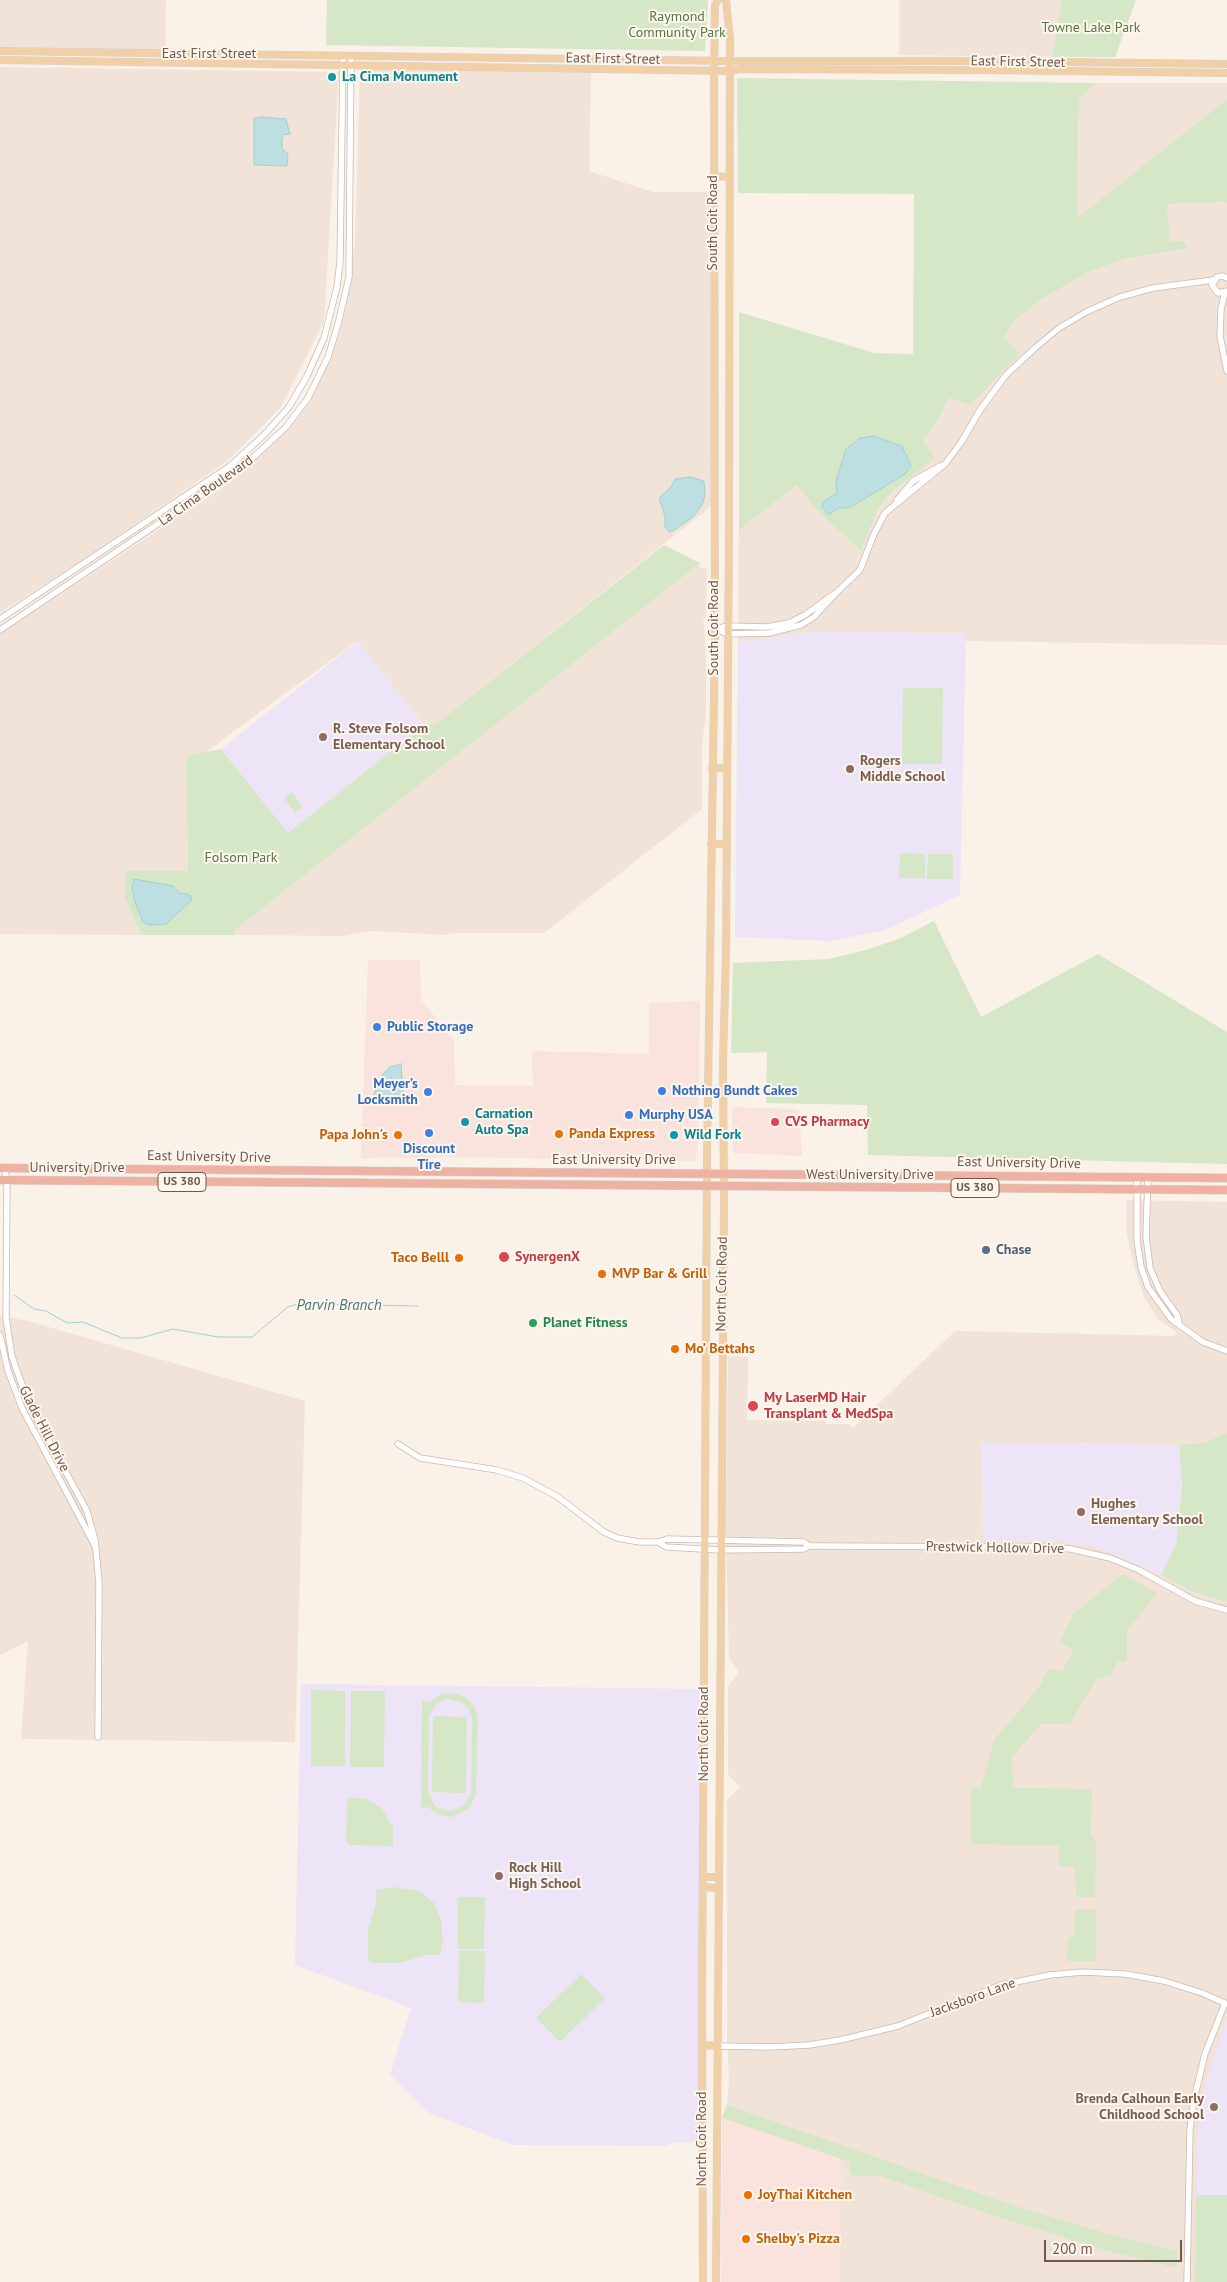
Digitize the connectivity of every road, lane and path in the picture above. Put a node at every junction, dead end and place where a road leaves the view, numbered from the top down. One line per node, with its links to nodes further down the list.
1 (718, 0): 8 (main road)
2 (726, 0): 9 (main road)
3 (0, 51): 4 (main road, East First Street)
4 (343, 56): 5 (main road, East First Street); 11 (street, La Cima Boulevard)
5 (351, 56): 6 (main road, East First Street); 12 (street, La Cima Boulevard)
6 (609, 59): 8 (main road, East First Street); 13 (main road)
7 (0, 60): 11 (main road, East First Street)
8 (714, 61): 9 (main road, East First Street); 14 (main road, South Coit Road)
9 (730, 61): 10 (main road, East First Street); 15 (main road, South Coit Road)
10 (1227, 64)
11 (342, 65): 12 (main road, East First Street); 26 (street, La Cima Boulevard)
12 (352, 65): 13 (main road, East First Street); 28 (street, La Cima Boulevard)
13 (609, 68): 14 (main road, East First Street)
14 (714, 71): 15 (main road, East First Street); 17 (main road, South Coit Road)
15 (730, 71): 16 (main road, East First Street); 18 (main road, South Coit Road)
16 (1227, 73)
17 (713, 176): 18 (main road); 27 (main road, South Coit Road)
18 (729, 176): 29 (main road, South Coit Road)
19 (1227, 278): 20 (street)
20 (1213, 280): 21 (street); 22 (street)
21 (1194, 283): 22 (street); 29 (street)
22 (1214, 290): 23 (street); 24 (street)
23 (1226, 292): 24 (street)
24 (1220, 309): 25 (street)
25 (1227, 371)
26 (0, 619)
27 (714, 629): 29 (street); 30 (main road, South Coit Road)
28 (0, 630)
29 (728, 630): 31 (main road, South Coit Road)
30 (712, 768): 31 (main road); 32 (main road, South Coit Road)
31 (727, 768): 33 (main road, South Coit Road)
32 (711, 844): 33 (main road); 34 (main road, South Coit Road)
33 (726, 844): 35 (main road, South Coit Road)
34 (709, 1062): 35 (main road); 37 (main road, South Coit Road)
35 (722, 1062): 38 (main road, South Coit Road)
36 (2, 1168): 37 (highway, East University Drive / US 380); 42 (street, Glade Hill Drive)
37 (708, 1173): 38 (highway, East University Drive / US 380); 43 (main road, South Coit Road)
38 (723, 1173): 39 (highway, East University Drive / US 380); 44 (main road, South Coit Road)
39 (1137, 1177): 40 (highway, East University Drive / US 380); 45 (street)
40 (1148, 1177): 41 (highway, East University Drive / US 380); 46 (street)
41 (1227, 1178)
42 (2, 1179): 43 (highway, University Drive / US 380); 60 (street, Glade Hill Drive)
43 (708, 1186): 44 (highway, University Drive / US 380); 49 (main road, North Coit Road)
44 (724, 1186): 45 (highway, West University Drive / US 380); 50 (main road, North Coit Road)
45 (1137, 1190): 46 (highway, West University Drive / US 380); 48 (street)
46 (1148, 1190): 47 (highway, West University Drive / US 380); 48 (street)
47 (1227, 1190)
48 (1179, 1323): 52 (street)
49 (707, 1331): 50 (main road); 54 (main road, North Coit Road)
50 (722, 1332): 53 (main road, North Coit Road)
51 (0, 1335): 60 (street, Glade Hill Drive)
52 (1227, 1351)
53 (721, 1428): 54 (main road); 57 (main road, North Coit Road)
54 (706, 1429): 56 (main road, North Coit Road)
55 (398, 1444): 58 (street, Prestwick Hollow Drive)
56 (705, 1540): 57 (street, Prestwick Hollow Drive); 58 (street, Prestwick Hollow Drive); 61 (main road, North Coit Road)
57 (720, 1540): 59 (street, Prestwick Hollow Drive); 62 (main road, North Coit Road)
58 (658, 1542): 61 (street, Prestwick Hollow Drive)
59 (809, 1546): 62 (street, Prestwick Hollow Drive); 63 (street, Prestwick Hollow Drive)
60 (95, 1547): 66 (street, Glade Hill Drive)
61 (705, 1550): 62 (street, Prestwick Hollow Drive); 64 (main road, North Coit Road)
62 (720, 1550): 65 (main road, North Coit Road)
63 (1227, 1610)
64 (704, 1683): 65 (main road); 67 (main road, North Coit Road)
65 (719, 1684): 68 (main road, North Coit Road)
66 (98, 1736)
67 (703, 1878): 68 (main road); 69 (main road, North Coit Road)
68 (718, 1878): 70 (main road, North Coit Road)
69 (703, 1887): 70 (main road); 72 (main road, North Coit Road)
70 (718, 1888): 73 (main road, North Coit Road)
71 (1226, 2003): 73 (street, Jacksboro Lane); 80 (street)
72 (702, 2045): 73 (main road); 75 (main road, North Coit Road)
73 (718, 2046): 74 (main road, North Coit Road)
74 (717, 2126): 75 (main road); 77 (main road, North Coit Road)
75 (702, 2137): 76 (main road, North Coit Road)
76 (702, 2196): 77 (main road); 78 (main road, North Coit Road)
77 (716, 2197): 79 (main road, North Coit Road)
78 (703, 2282)
79 (716, 2282)
80 (1187, 2282)

